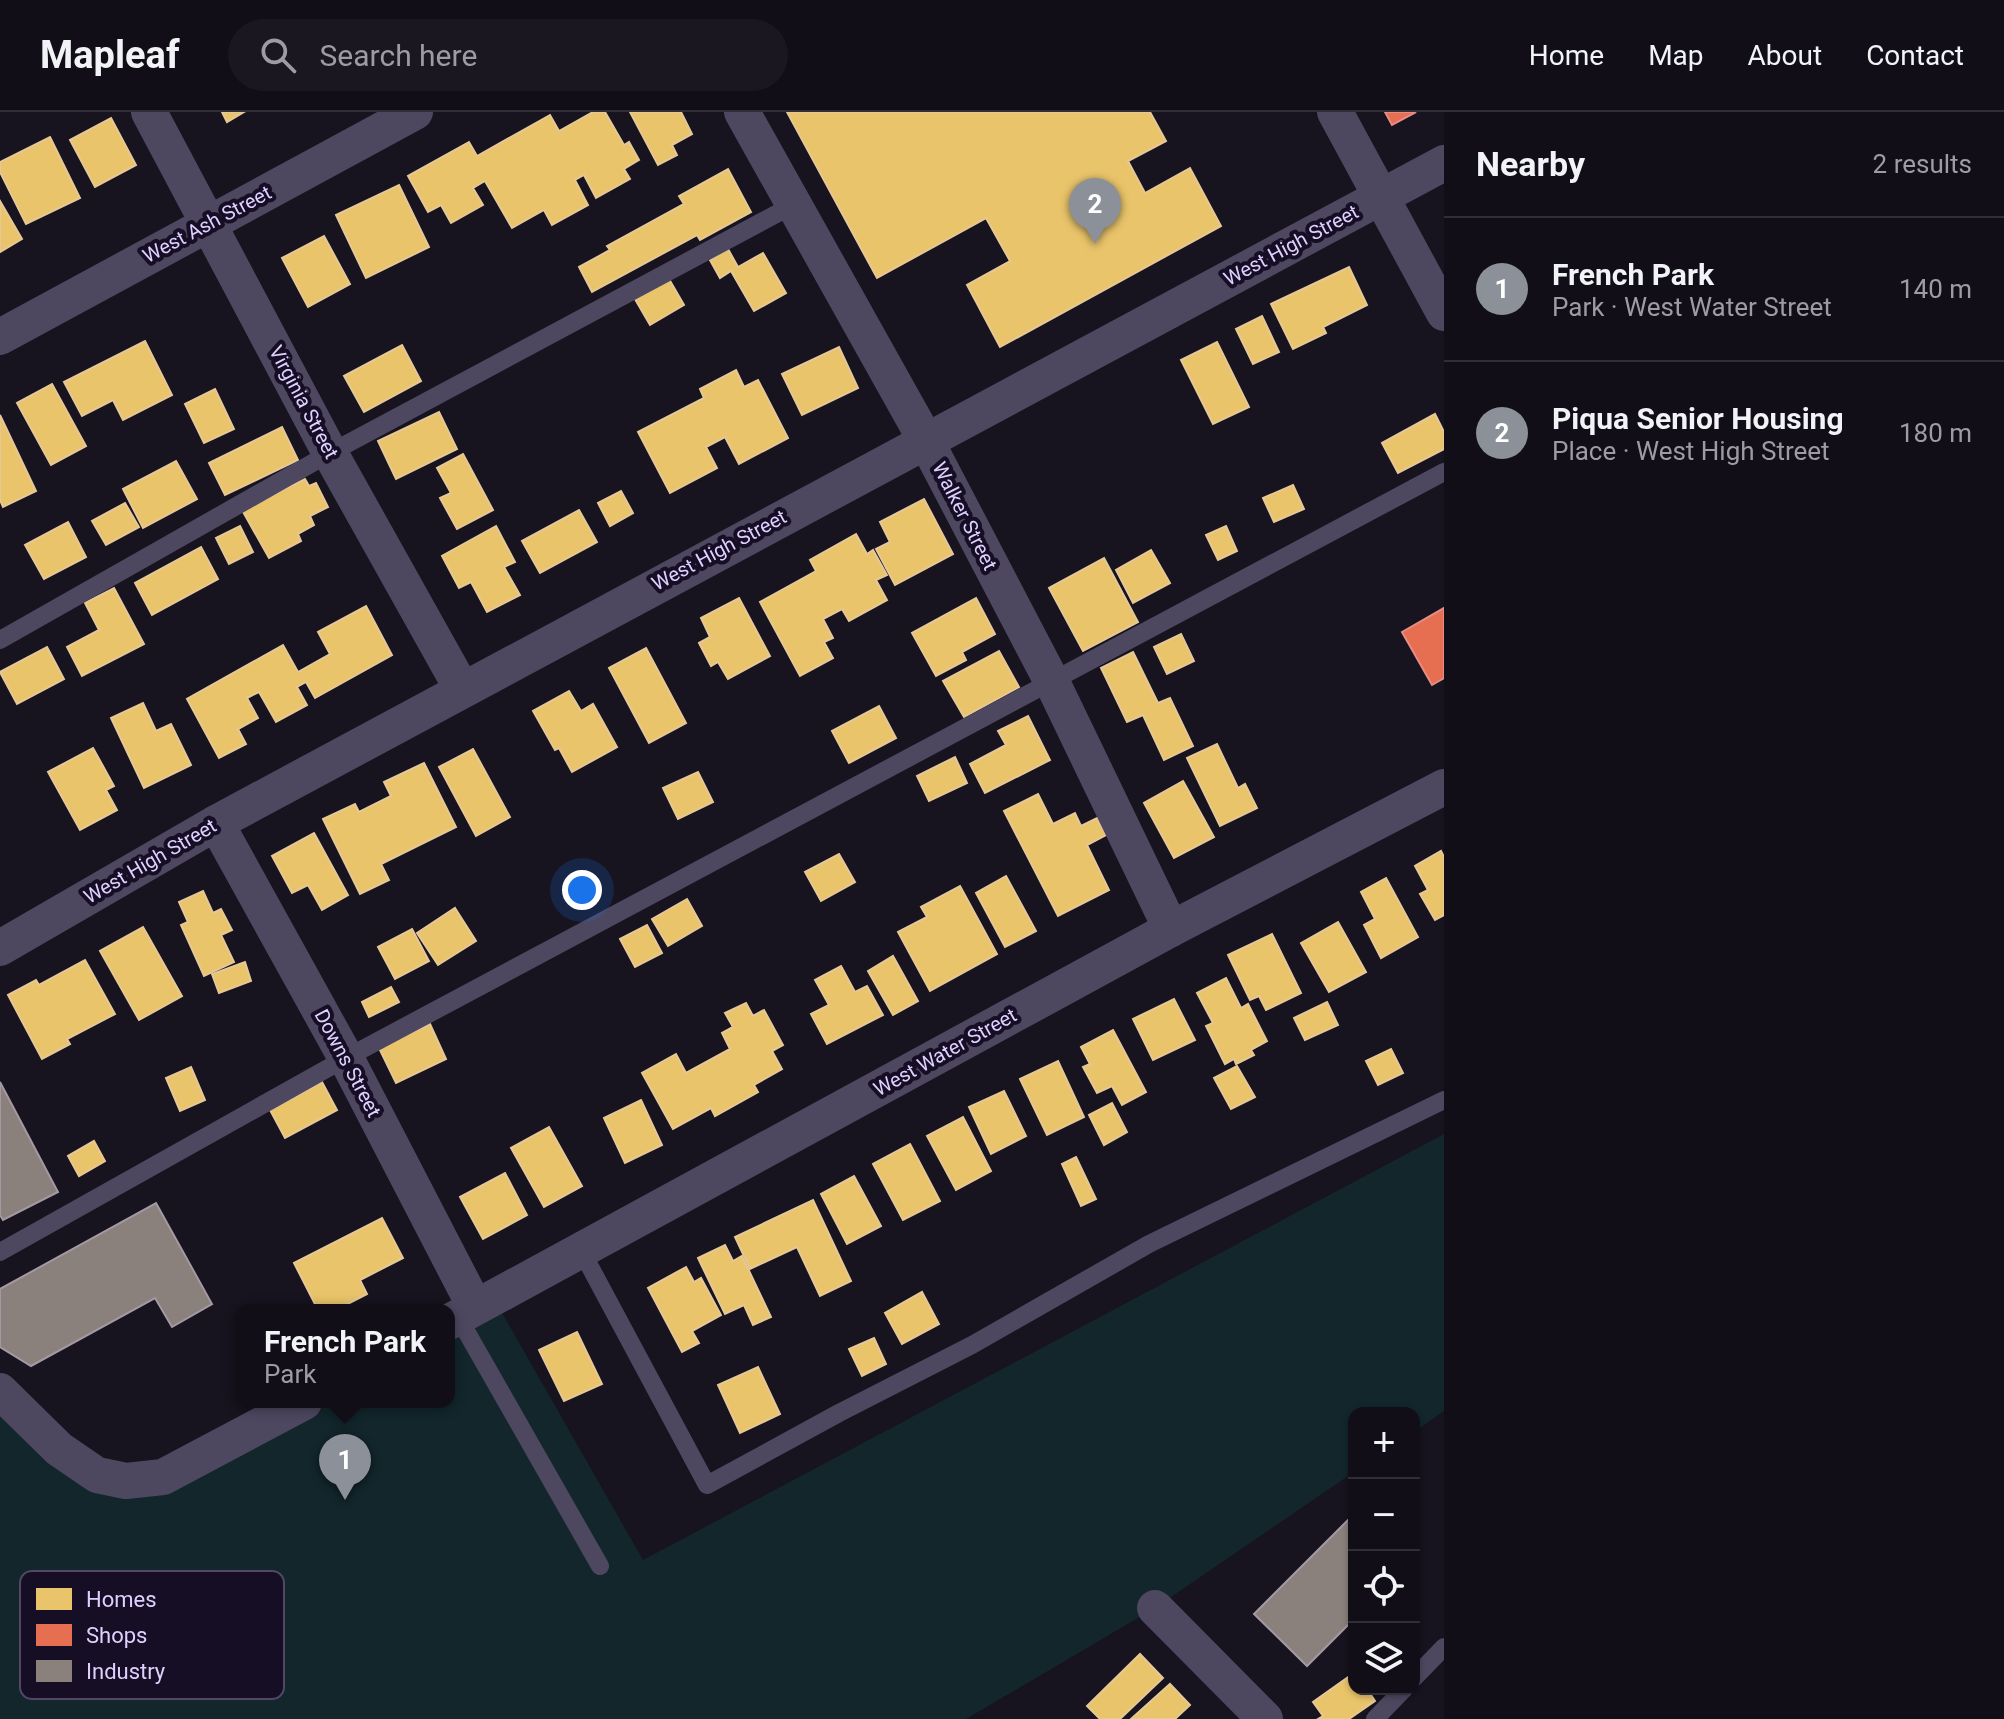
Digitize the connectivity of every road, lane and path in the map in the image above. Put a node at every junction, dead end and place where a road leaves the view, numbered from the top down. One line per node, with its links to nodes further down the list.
1 (149, 112): 8 (street, Virginia Street)
2 (415, 112): 8 (street, West Ash Street)
3 (742, 112): 7 (street, Walker Street)
4 (1335, 112): 6 (street)
5 (1444, 163): 6 (street, West High Street)
6 (1381, 197): 9 (street); 11 (street, West High Street)
7 (793, 205): 11 (street, Walker Street); 12 (lane)
8 (209, 223): 10 (street, West Ash Street); 12 (street, Virginia Street)
9 (1444, 313)
10 (0, 337)
11 (925, 439): 15 (street, Walker Street); 16 (street, West High Street)
12 (330, 453): 14 (lane); 16 (street, Virginia Street)
13 (1444, 472): 15 (lane)
14 (0, 640)
15 (1051, 680): 19 (street, Walker Street); 21 (lane)
16 (462, 689): 18 (street, West High Street)
17 (1444, 787): 19 (street, West Water Street)
18 (216, 823): 20 (street, West High Street); 21 (street, Downs Street)
19 (1171, 929): 23 (street, West Water Street)
20 (2, 942)
21 (346, 1058): 24 (lane); 25 (street, Downs Street)
22 (1444, 1100): 23 (lane)
23 (581, 1250): 25 (street, West Water Street)
24 (0, 1252)
25 (461, 1316): 28 (lane)
26 (0, 1391): 27 (street)
27 (293, 1408)
28 (600, 1566)
29 (1155, 1608): 33 (street)
30 (1444, 1647): 31 (lane)
31 (1420, 1672)
32 (1398, 1695): 34 (lane)
33 (1265, 1719)
34 (1375, 1719)

